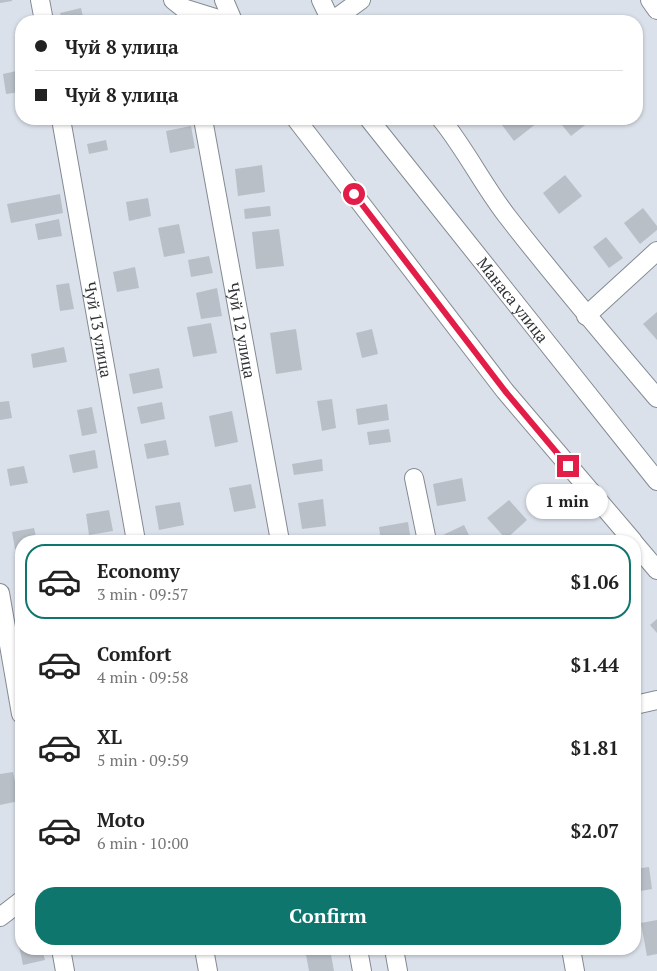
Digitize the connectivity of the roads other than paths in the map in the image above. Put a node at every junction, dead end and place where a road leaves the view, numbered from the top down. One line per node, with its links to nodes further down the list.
1 (40, 0): 8 (street)
2 (224, 0): 10 (street)
3 (321, 0): 11 (street)
4 (361, 0): 12 (street)
5 (650, 0): 7 (street)
6 (180, 10): 9 (street)
7 (657, 10)
8 (43, 15)
9 (200, 15)
10 (230, 15)
11 (328, 15)
12 (340, 15)
13 (62, 125): 23 (street, Чуй 13 улица)
14 (204, 125): 24 (street, Чуй 12 улица)
15 (301, 125): 26 (street)
16 (374, 125): 22 (street, Манаса улица)
17 (446, 125): 19 (street)
18 (657, 251): 19 (street)
19 (586, 316): 20 (street)
20 (657, 398)
21 (414, 478): 25 (street)
22 (657, 481)
23 (135, 535)
24 (279, 535)
25 (426, 535)
26 (627, 535)
27 (641, 551): 28 (street)
28 (657, 570)
29 (0, 593): 30 (street)
30 (15, 679)
31 (657, 700): 32 (street)
32 (641, 704)
33 (15, 905): 34 (street)
34 (0, 916)
35 (62, 955): 40 (street)
36 (205, 955): 41 (street)
37 (359, 955): 42 (street)
38 (395, 955): 43 (street)
39 (572, 955): 44 (street)
40 (65, 971)
41 (208, 971)
42 (362, 971)
43 (398, 971)
44 (574, 971)

